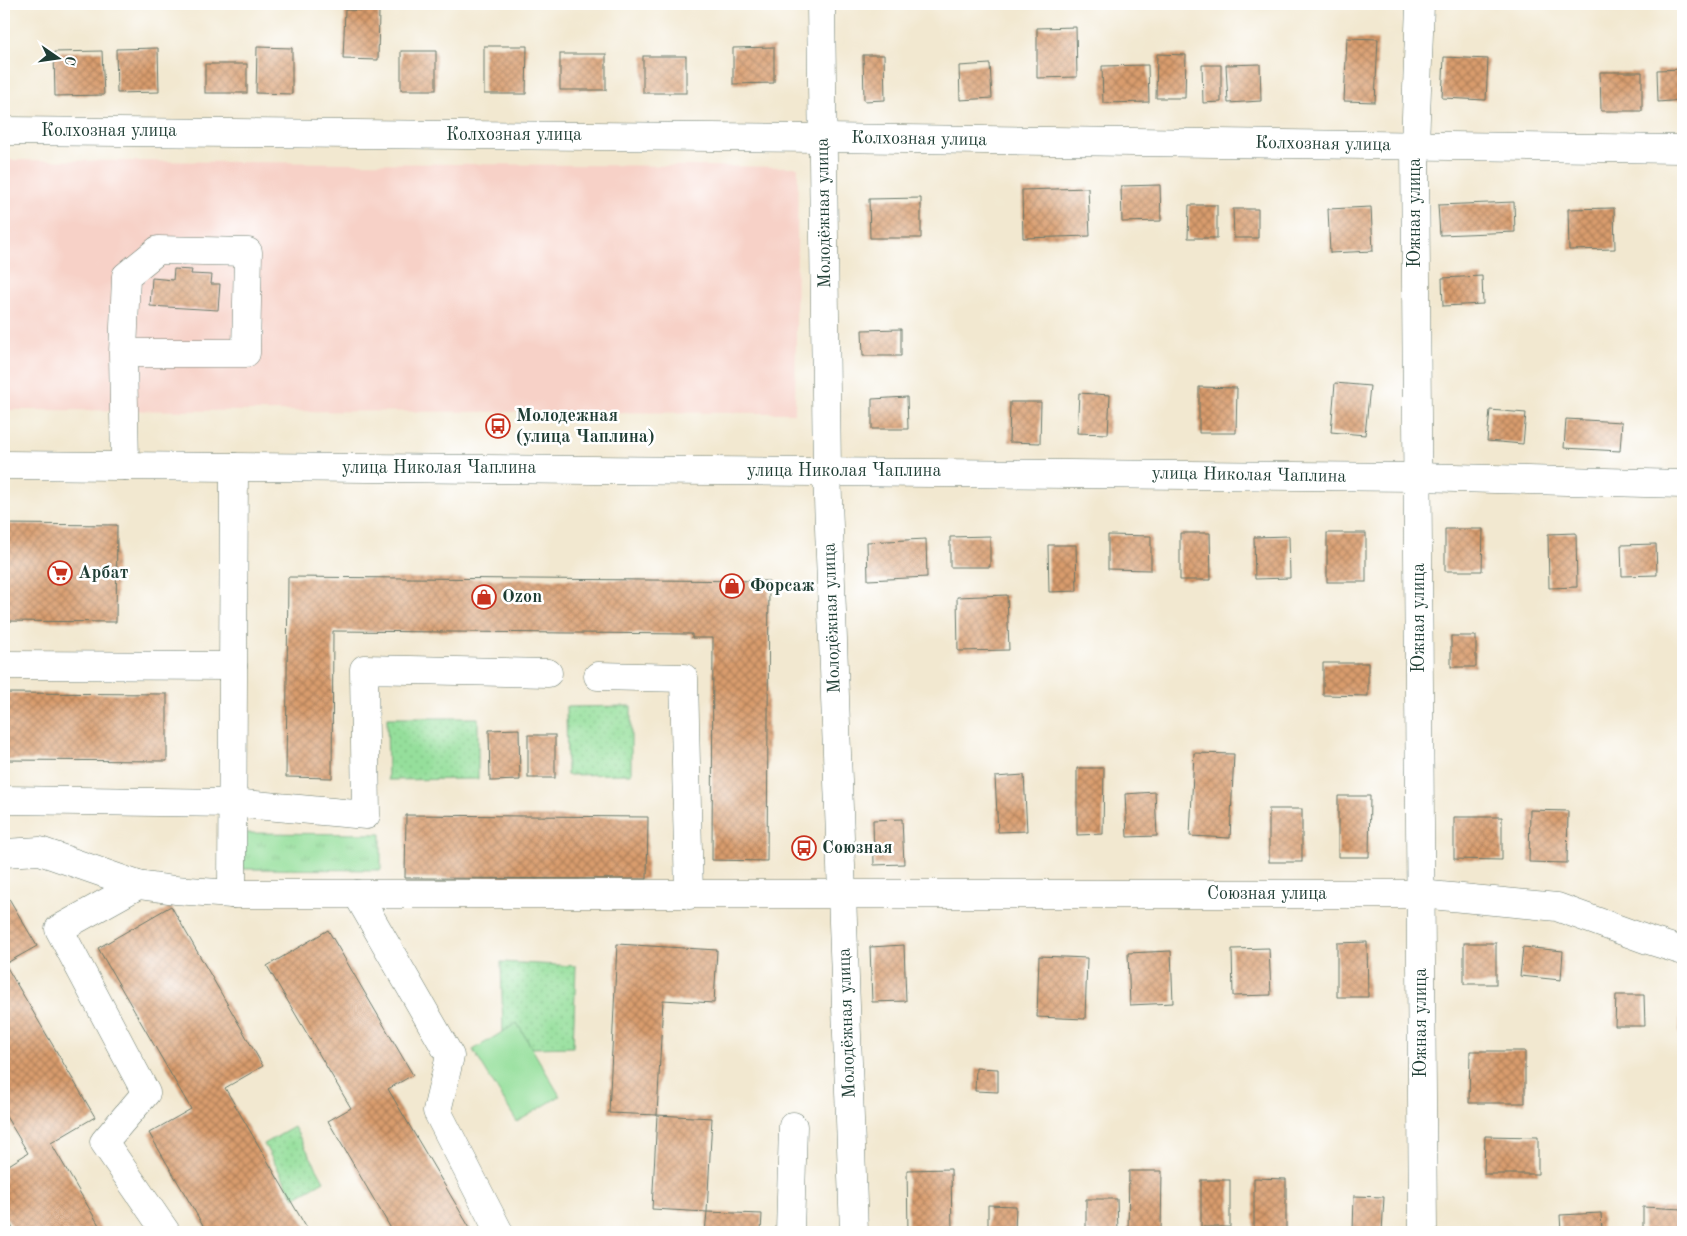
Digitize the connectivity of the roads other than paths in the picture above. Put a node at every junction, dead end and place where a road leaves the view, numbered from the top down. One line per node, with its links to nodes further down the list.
1 (822, 4): 4 (street, Молодёжная улица)
2 (1420, 4): 5 (street, Южная улица)
3 (4, 130): 4 (street, Колхозная улица)
4 (823, 138): 5 (street, Колхозная улица); 11 (street, Молодёжная улица)
5 (1415, 145): 6 (street, Колхозная улица); 12 (street, Южная улица)
6 (1683, 149)
7 (123, 353): 7 (street); 9 (street)
8 (4, 465): 9 (street, улица Николая Чаплина)
9 (125, 466): 10 (street, улица Николая Чаплина)
10 (234, 467): 11 (street, улица Николая Чаплина); 15 (street)
11 (827, 471): 12 (street, улица Николая Чаплина); 26 (street, Молодёжная улица)
12 (1417, 477): 13 (street, улица Николая Чаплина); 24 (street, Южная улица)
13 (1683, 484)
14 (4, 665): 15 (street)
15 (233, 666): 19 (street)
16 (548, 673): 19 (street)
17 (598, 676): 25 (street)
18 (4, 800): 19 (street)
19 (233, 803): 22 (street)
20 (4, 853): 21 (street, Союзная улица)
21 (138, 885): 22 (street, Союзная улица); 29 (street)
22 (232, 894): 23 (street, Союзная улица)
23 (357, 894): 25 (street, Союзная улица); 30 (street)
24 (1420, 894): 26 (street, Союзная улица); 27 (street, Союзная улица); 33 (street, Южная улица)
25 (689, 895): 26 (street, Союзная улица)
26 (843, 895): 32 (street, Молодёжная улица)
27 (1683, 951)
28 (793, 1126): 31 (street)
29 (166, 1232)
30 (499, 1232)
31 (790, 1232)
32 (854, 1232)
33 (1423, 1232)

